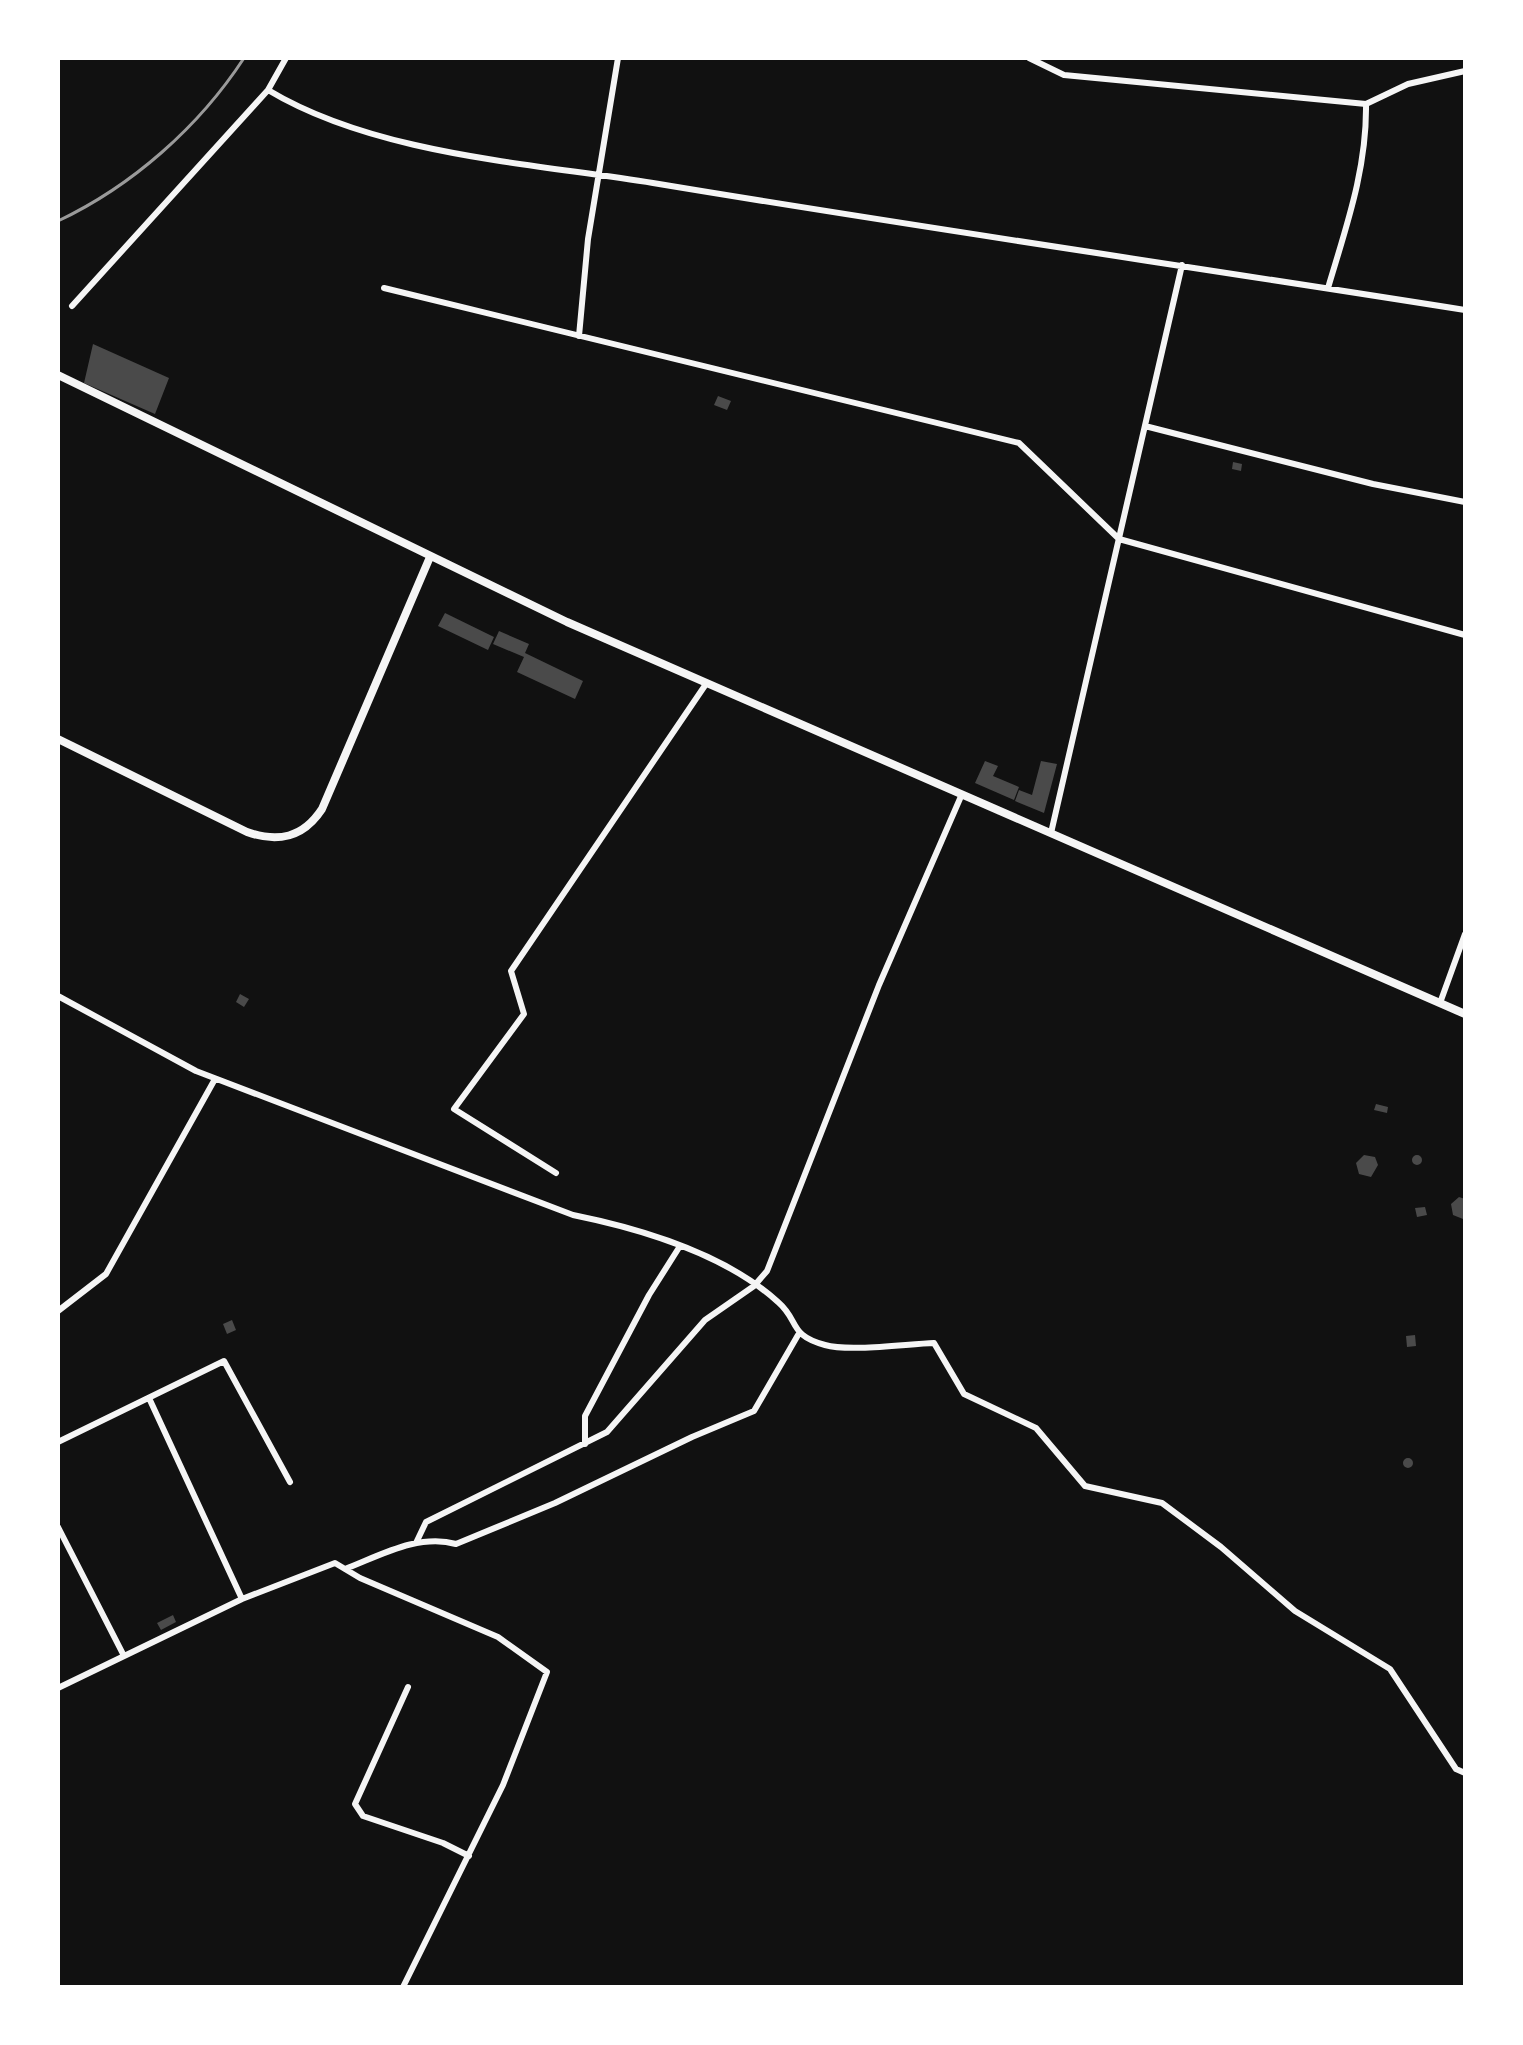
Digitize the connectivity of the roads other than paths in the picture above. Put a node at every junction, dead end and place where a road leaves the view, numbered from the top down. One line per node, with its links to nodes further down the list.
1 (286, 58): 5 (street)
2 (618, 58): 7 (street)
3 (1029, 58): 6 (street)
4 (1465, 71): 6 (street)
5 (268, 90): 7 (street); 11 (street)
6 (1366, 104): 10 (street)
7 (598, 174): 8 (street); 13 (street)
8 (1182, 265): 10 (street); 15 (street)
9 (384, 288): 13 (street)
10 (1328, 288): 12 (street)
11 (72, 306)
12 (1465, 310)
13 (579, 336): 17 (street)
14 (58, 375): 18 (street)
15 (1145, 426): 16 (street); 17 (street)
16 (1465, 502)
17 (1119, 539): 19 (street); 23 (street)
18 (430, 557): 20 (street); 21 (street)
19 (1465, 635)
20 (706, 684): 22 (street); 29 (street)
21 (58, 739)
22 (962, 794): 23 (street); 31 (street)
23 (1051, 833): 26 (street)
24 (1465, 934): 26 (street)
25 (58, 996): 28 (street)
26 (1440, 1003): 27 (street)
27 (1465, 1014)
28 (215, 1079): 30 (street); 32 (street)
29 (556, 1173)
30 (680, 1246): 31 (street); 36 (street)
31 (754, 1286): 33 (street); 36 (street)
32 (58, 1311)
33 (798, 1335): 39 (street); 45 (street)
34 (149, 1398): 35 (street); 37 (street); 41 (street)
35 (58, 1442)
36 (585, 1444): 39 (street)
37 (290, 1482)
38 (58, 1527): 42 (street)
39 (416, 1543): 40 (street)
40 (345, 1569): 41 (street); 46 (street)
41 (242, 1599): 42 (street)
42 (124, 1656): 44 (street)
43 (408, 1687): 46 (street)
44 (58, 1688)
45 (1465, 1773)
46 (469, 1856): 47 (street)
47 (403, 1987)

